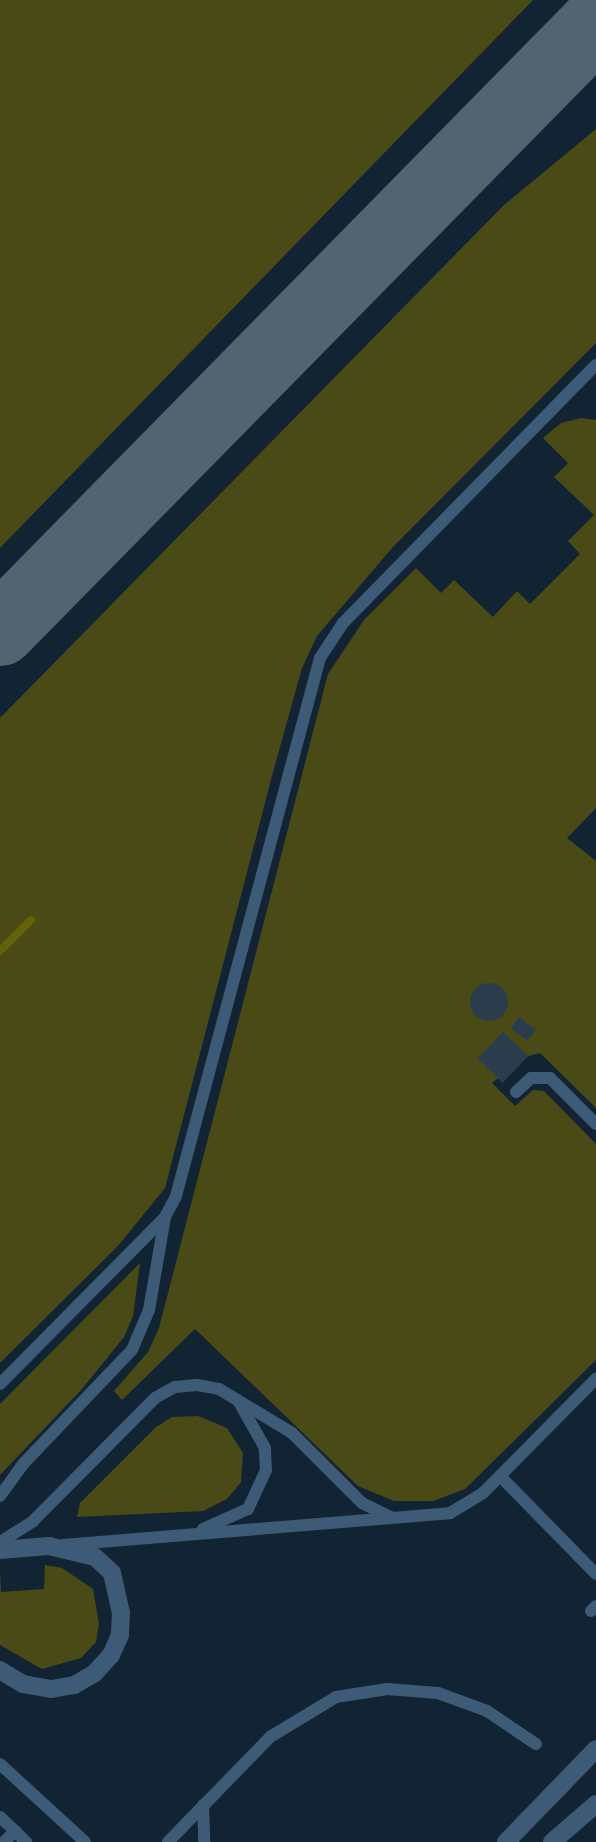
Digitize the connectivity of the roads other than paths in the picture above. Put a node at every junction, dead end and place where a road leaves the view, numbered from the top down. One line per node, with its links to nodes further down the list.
1 (596, 365): 2 (lane)
2 (585, 376): 3 (lane); 6 (lane)
3 (596, 386)
4 (516, 1092): 5 (lane)
5 (596, 1124)
6 (165, 1217): 8 (lane); 11 (lane)
7 (596, 1379): 10 (lane)
8 (0, 1384)
9 (237, 1399): 12 (lane); 13 (lane); 14 (lane)
10 (501, 1477): 12 (lane); 17 (lane)
11 (0, 1496)
12 (400, 1519): 13 (lane)
13 (181, 1536): 15 (lane)
14 (0, 1542)
15 (50, 1546): 16 (street); 18 (street)
16 (0, 1550)
17 (596, 1573)
18 (0, 1670)
19 (536, 1744): 23 (lane)
20 (596, 1749): 31 (street)
21 (0, 1764): 28 (lane)
22 (596, 1804): 32 (street)
23 (203, 1805): 29 (lane); 30 (lane)
24 (0, 1817): 25 (lane)
25 (15, 1831): 26 (lane); 27 (lane)
26 (4, 1842)
27 (26, 1842)
28 (85, 1842)
29 (168, 1842)
30 (204, 1842)
31 (506, 1842)
32 (552, 1842)

